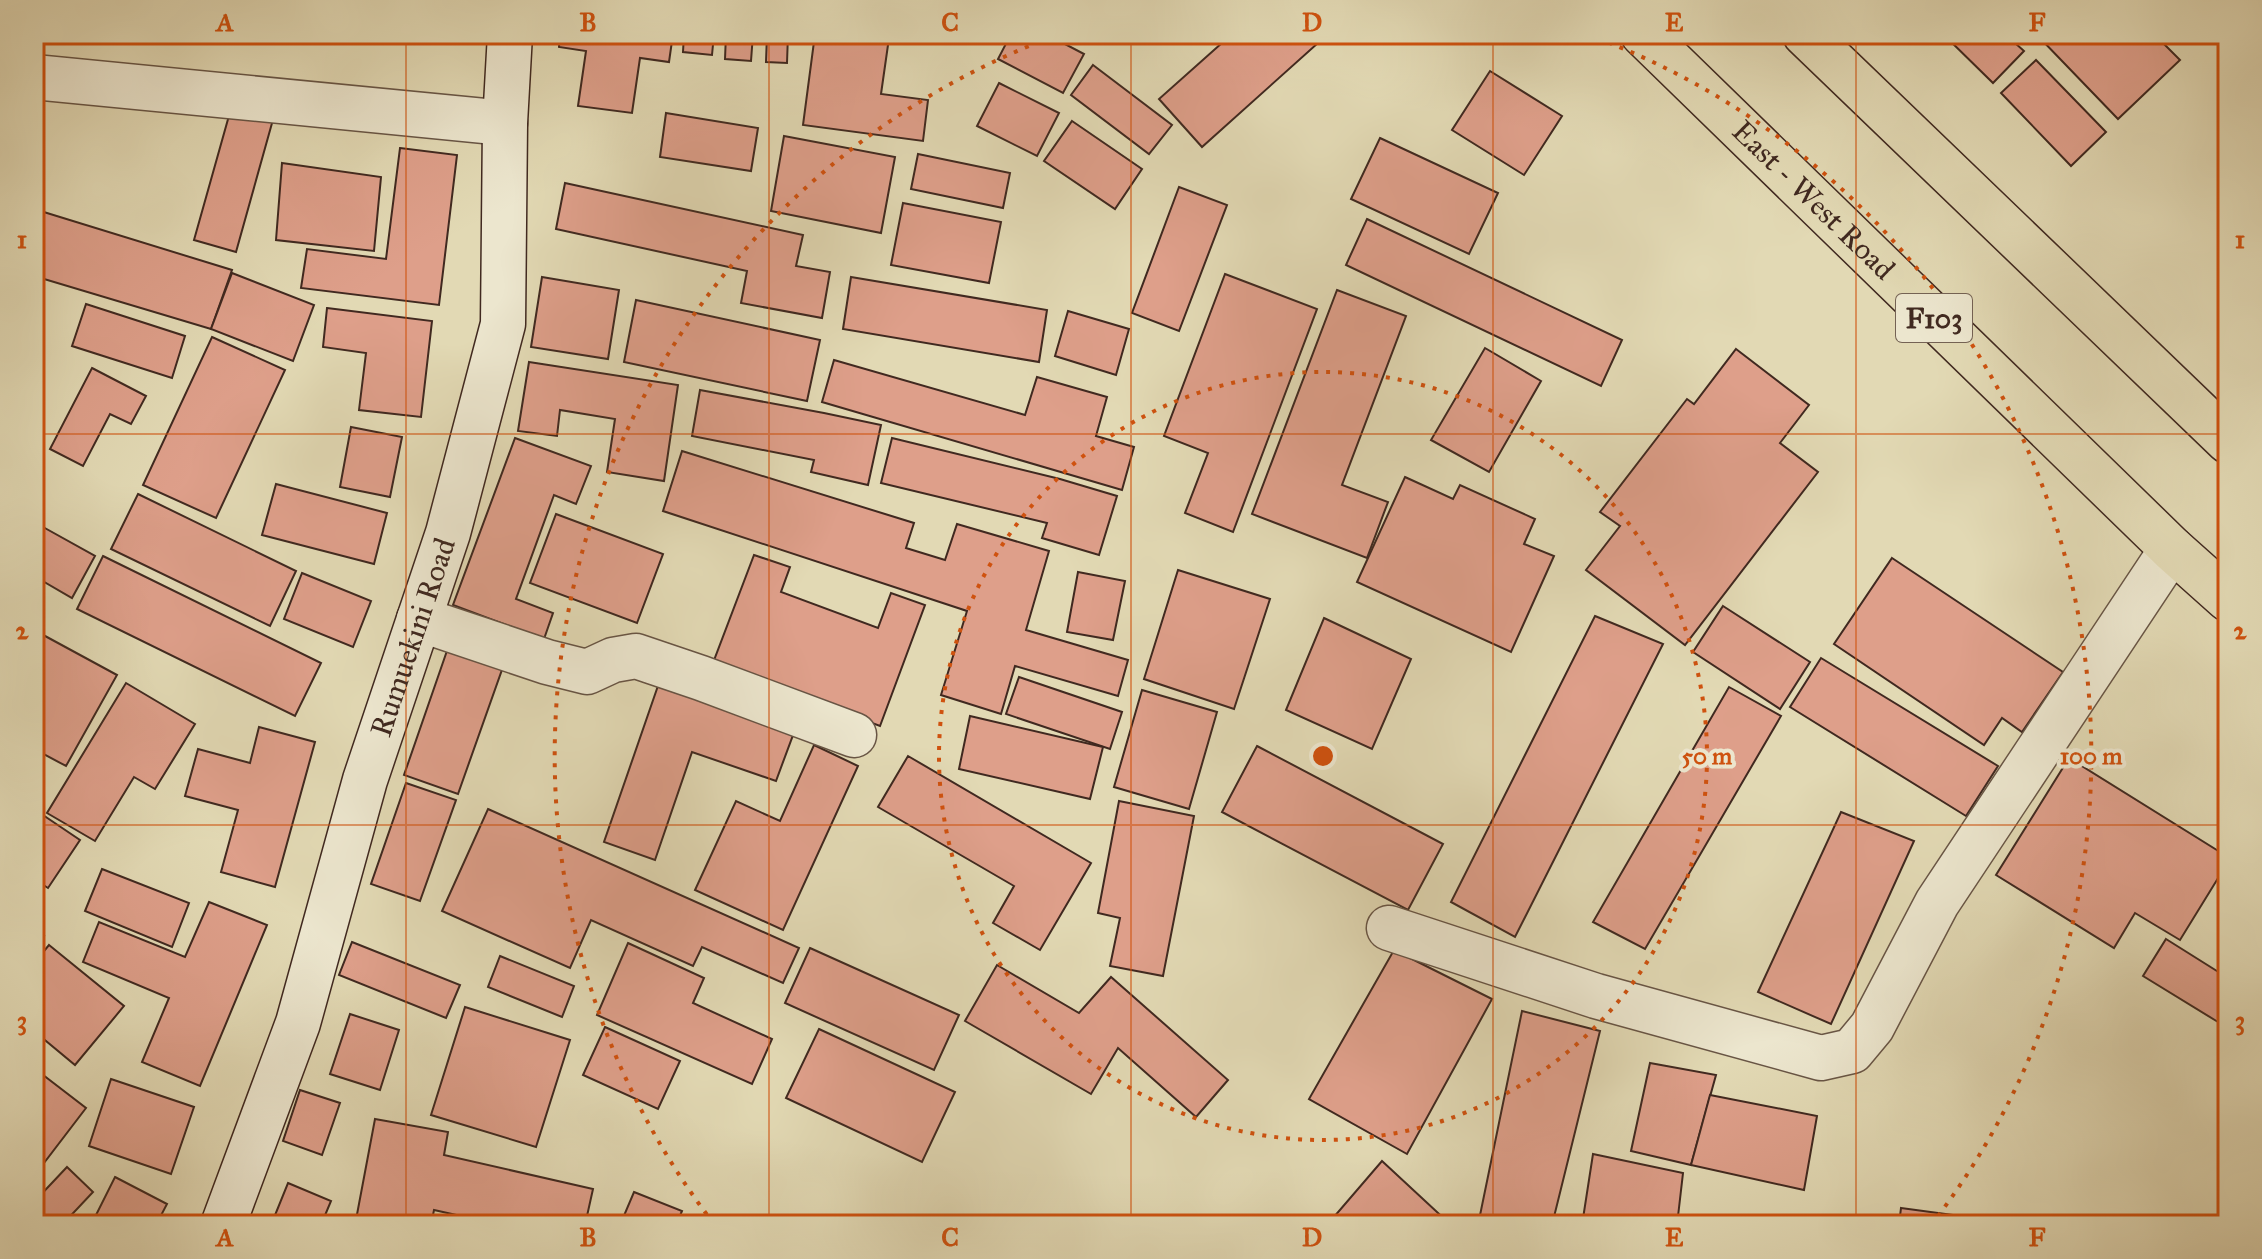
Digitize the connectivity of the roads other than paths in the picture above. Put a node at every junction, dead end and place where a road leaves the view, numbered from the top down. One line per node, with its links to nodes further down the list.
1 (510, 34): 5 (street, Rumuekini Road)
2 (1643, 34): 7 (main road, East - West Road / F103)
3 (1805, 34): 6 (main road)
4 (34, 77): 5 (street)
5 (505, 123): 9 (street, Rumuekini Road)
6 (2228, 441)
7 (2172, 549): 8 (main road, East - West Road / F103); 11 (street)
8 (2228, 599)
9 (419, 619): 10 (street); 12 (street, Rumuekini Road)
10 (854, 735)
11 (1389, 928)
12 (223, 1225)

